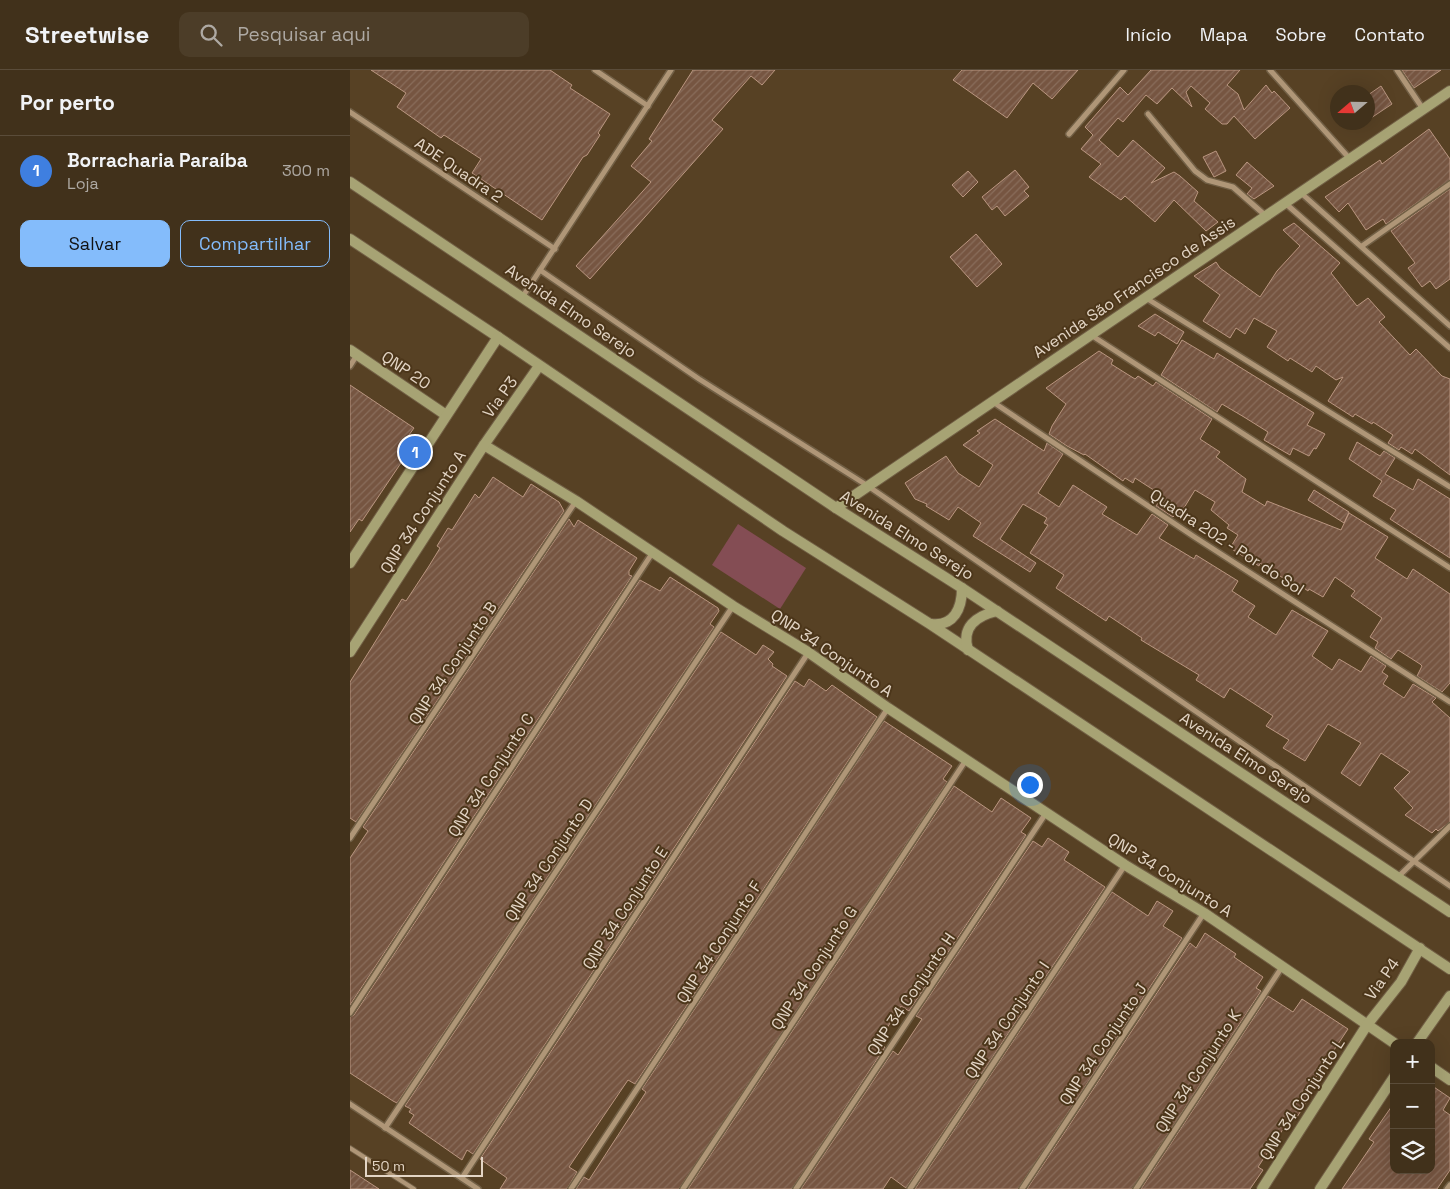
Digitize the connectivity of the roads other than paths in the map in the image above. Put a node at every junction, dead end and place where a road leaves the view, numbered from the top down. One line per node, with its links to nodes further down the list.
1 (595, 70): 7 (street)
2 (671, 70): 7 (street)
3 (1124, 70): 11 (street)
4 (1270, 70): 12 (street)
5 (1397, 70): 8 (street)
6 (1450, 91): 8 (street, Avenida São Francisco de Assis)
7 (648, 106): 20 (street)
8 (1423, 109): 12 (street, Avenida São Francisco de Assis)
9 (350, 112): 20 (street, ADE Quadra 2)
10 (1148, 114): 17 (street)
11 (1069, 134)
12 (1350, 159): 15 (street, Avenida São Francisco de Assis)
13 (350, 182): 22 (street, Avenida Elmo Serejo)
14 (1450, 184): 19 (street)
15 (1300, 192): 16 (street, Avenida São Francisco de Assis); 19 (street)
16 (1285, 203): 17 (street, Avenida São Francisco de Assis); 27 (street)
17 (1266, 216): 23 (street, Avenida São Francisco de Assis)
18 (350, 239): 26 (street)
19 (1362, 246): 24 (street)
20 (554, 249): 21 (street)
21 (540, 270): 22 (street); 34 (street)
22 (523, 296): 37 (street, Avenida Elmo Serejo)
23 (1146, 298): 25 (street, Avenida São Francisco de Assis); 35 (street)
24 (1450, 326)
25 (1090, 335): 31 (street, Avenida São Francisco de Assis); 40 (street)
26 (498, 337): 30 (street); 32 (street, Via P3)
27 (1450, 348)
28 (354, 353): 29 (street); 32 (street, QNP 20)
29 (350, 366)
30 (539, 366): 33 (street, Via P3); 44 (street)
31 (992, 402): 34 (street, Avenida São Francisco de Assis); 48 (street, Quadra 202 - Por do Sol)
32 (446, 415): 39 (street, Via P3)
33 (484, 444): 36 (street, QNP 34 Conjunto A); 46 (street, QNP 34 Conjunto A)
34 (868, 486): 37 (street, Avenida São Francisco de Assis); 54 (street)
35 (1450, 487)
36 (576, 502): 38 (street, QNP 34 Conjunto A); 53 (street, QNP 34 Conjunto B)
37 (836, 508): 41 (street, Avenida Elmo Serejo)
38 (653, 552): 42 (street, QNP 34 Conjunto A); 64 (street, QNP 34 Conjunto C)
39 (350, 563)
40 (1450, 568)
41 (962, 588): 43 (street, Avenida Elmo Serejo); 44 (street)
42 (733, 606): 47 (street, QNP 34 Conjunto A); 72 (street, QNP 34 Conjunto D)
43 (996, 611): 45 (street); 56 (street, Avenida Elmo Serejo)
44 (930, 624): 45 (street)
45 (968, 650): 60 (street)
46 (350, 652)
47 (808, 652): 49 (street, QNP 34 Conjunto A); 74 (street, QNP 34 Conjunto E)
48 (1450, 702)
49 (888, 708): 50 (street, QNP 34 Conjunto A); 78 (street, QNP 34 Conjunto F)
50 (966, 760): 51 (street, QNP 34 Conjunto A); 79 (street, QNP 34 Conjunto G)
51 (1046, 813): 55 (street, QNP 34 Conjunto A); 80 (street, QNP 34 Conjunto H)
52 (1450, 826): 54 (street)
53 (350, 838)
54 (1413, 862): 56 (street); 57 (street)
55 (1125, 866): 59 (street, QNP 34 Conjunto A); 81 (street, QNP 34 Conjunto I)
56 (1398, 876): 58 (street, Avenida Elmo Serejo)
57 (1450, 886)
58 (1450, 912)
59 (1204, 913): 61 (street, QNP 34 Conjunto A); 82 (street, QNP 34 Conjunto J)
60 (1420, 948): 62 (street); 65 (street, Via P4)
61 (1282, 968): 65 (street, QNP 34 Conjunto A); 83 (street, QNP 34 Conjunto K)
62 (1450, 969)
63 (1450, 996): 66 (street)
64 (350, 1012)
65 (1367, 1025): 67 (street, QNP 34 Conjunto A); 84 (street, QNP 34 Conjunto L)
66 (1420, 1039)
67 (1390, 1040)
68 (1435, 1070): 69 (street)
69 (1450, 1080)
70 (1390, 1083): 85 (street)
71 (350, 1104): 72 (street)
72 (385, 1128): 74 (street)
73 (350, 1148): 76 (lane)
74 (462, 1178): 77 (street)
75 (1450, 1185): 86 (street)
76 (414, 1189)
77 (478, 1189)
78 (571, 1189)
79 (684, 1189)
80 (796, 1189)
81 (910, 1189)
82 (1022, 1189)
83 (1136, 1189)
84 (1262, 1189)
85 (1320, 1189)
86 (1447, 1189)

